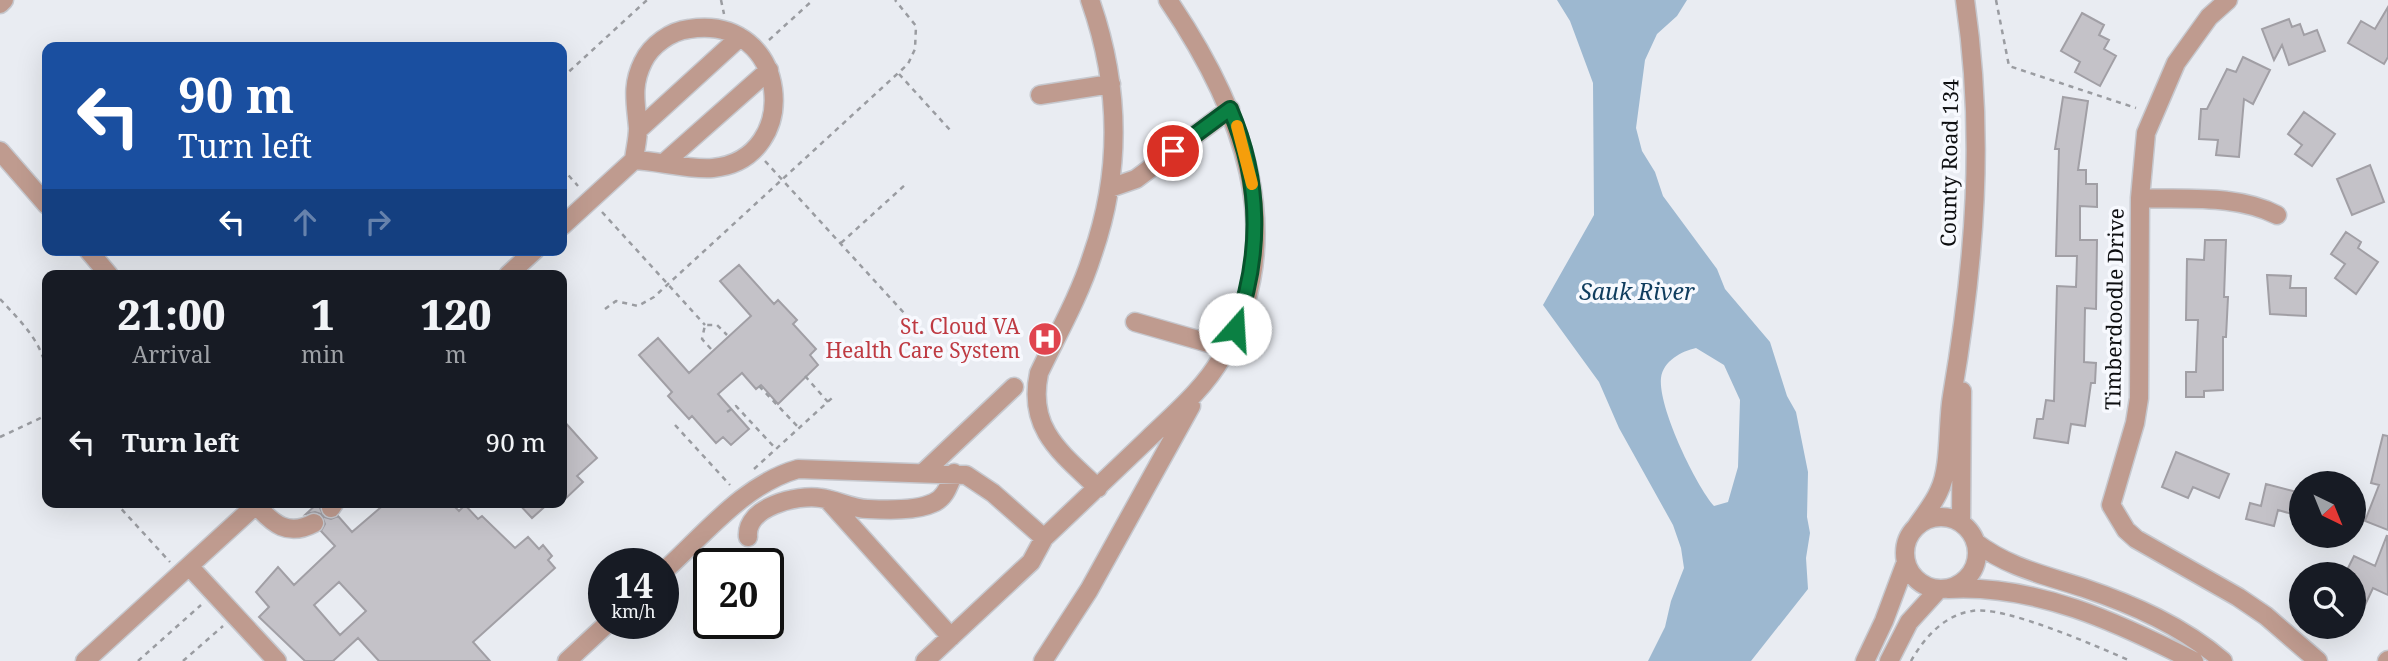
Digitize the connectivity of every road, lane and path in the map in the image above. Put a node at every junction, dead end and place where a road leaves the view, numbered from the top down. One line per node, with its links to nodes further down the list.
1 (4, 0): 11 (street)
2 (646, 0): 16 (path)
3 (721, 0): 12 (path)
4 (813, 0): 14 (path)
5 (895, 0): 17 (path)
6 (1090, 0): 18 (street)
7 (1168, 0): 20 (street)
8 (1965, 0): 47 (street, County Road 134)
9 (1996, 0): 21 (path)
10 (2228, 0): 21 (street, Timberdoodle Drive)
11 (0, 4)
12 (724, 17)
13 (740, 37): 15 (street); 22 (street); 22 (street)
14 (765, 44)
15 (769, 70): 27 (street); 27 (street)
16 (567, 73)
17 (899, 74): 23 (path); 29 (path)
18 (1111, 84): 19 (street); 31 (street)
19 (1040, 96)
20 (1230, 109): 31 (street); 50 (street)
21 (2153, 113): 32 (street, Timberdoodle Drive)
22 (638, 130): 26 (street)
23 (950, 130)
24 (0, 151): 33 (street)
25 (761, 156): 29 (path)
26 (634, 160): 27 (street); 34 (street)
27 (665, 162)
28 (567, 174): 34 (path)
29 (782, 179): 37 (path); 42 (path)
30 (906, 184): 37 (path)
31 (1110, 188): 67 (street)
32 (2140, 198): 35 (street); 99 (street, Timberdoodle Drive)
33 (42, 199)
34 (590, 200): 36 (street); 42 (path)
35 (2277, 215)
36 (567, 221)
37 (841, 244): 49 (path)
38 (93, 256): 40 (street)
39 (529, 256): 41 (street)
40 (105, 270)
41 (513, 270)
42 (668, 285): 44 (path); 46 (path)
43 (0, 299): 52 (path)
44 (604, 309)
45 (1135, 322): 50 (street)
46 (705, 325): 48 (path); 51 (path)
47 (1964, 328): 73 (street, County Road 134); 74 (street, County Road 134)
48 (727, 335)
49 (926, 337)
50 (1226, 348): 54 (street)
51 (711, 349)
52 (42, 352)
53 (805, 376): 57 (path)
54 (1205, 382): 67 (street); 92 (street)
55 (760, 386): 61 (path)
56 (1014, 387): 65 (street)
57 (828, 402)
58 (727, 412): 63 (path)
59 (42, 417): 62 (path)
60 (675, 425): 66 (path)
61 (799, 428)
62 (0, 437)
63 (776, 449)
64 (954, 472): 65 (street); 68 (street); 76 (street)
65 (923, 473): 78 (street)
66 (733, 488)
67 (1098, 488): 76 (street)
68 (827, 499): 75 (street); 84 (street)
69 (121, 508): 80 (path)
70 (253, 508): 80 (street)
71 (263, 508): 72 (street)
72 (314, 523)
73 (1961, 523): 74 (street); 77 (street)
74 (1916, 527): 79 (street)
75 (748, 537)
76 (1044, 538): 84 (street)
77 (1975, 542): 81 (street); 98 (street)
78 (679, 557)
79 (1906, 562): 81 (street); 93 (street)
80 (185, 570): 86 (street); 89 (street)
81 (1944, 589): 94 (street); 97 (street)
82 (206, 601): 87 (path)
83 (228, 621): 88 (path)
84 (951, 637): 91 (street)
85 (591, 639): 90 (street)
86 (85, 661)
87 (138, 661)
88 (183, 661)
89 (277, 661)
90 (567, 661)
91 (925, 661)
92 (1043, 661)
93 (1865, 661)
94 (1889, 661)
95 (1911, 661): 96 (path)
96 (2132, 661)
97 (2194, 661)
98 (2222, 661)
99 (2318, 661)

